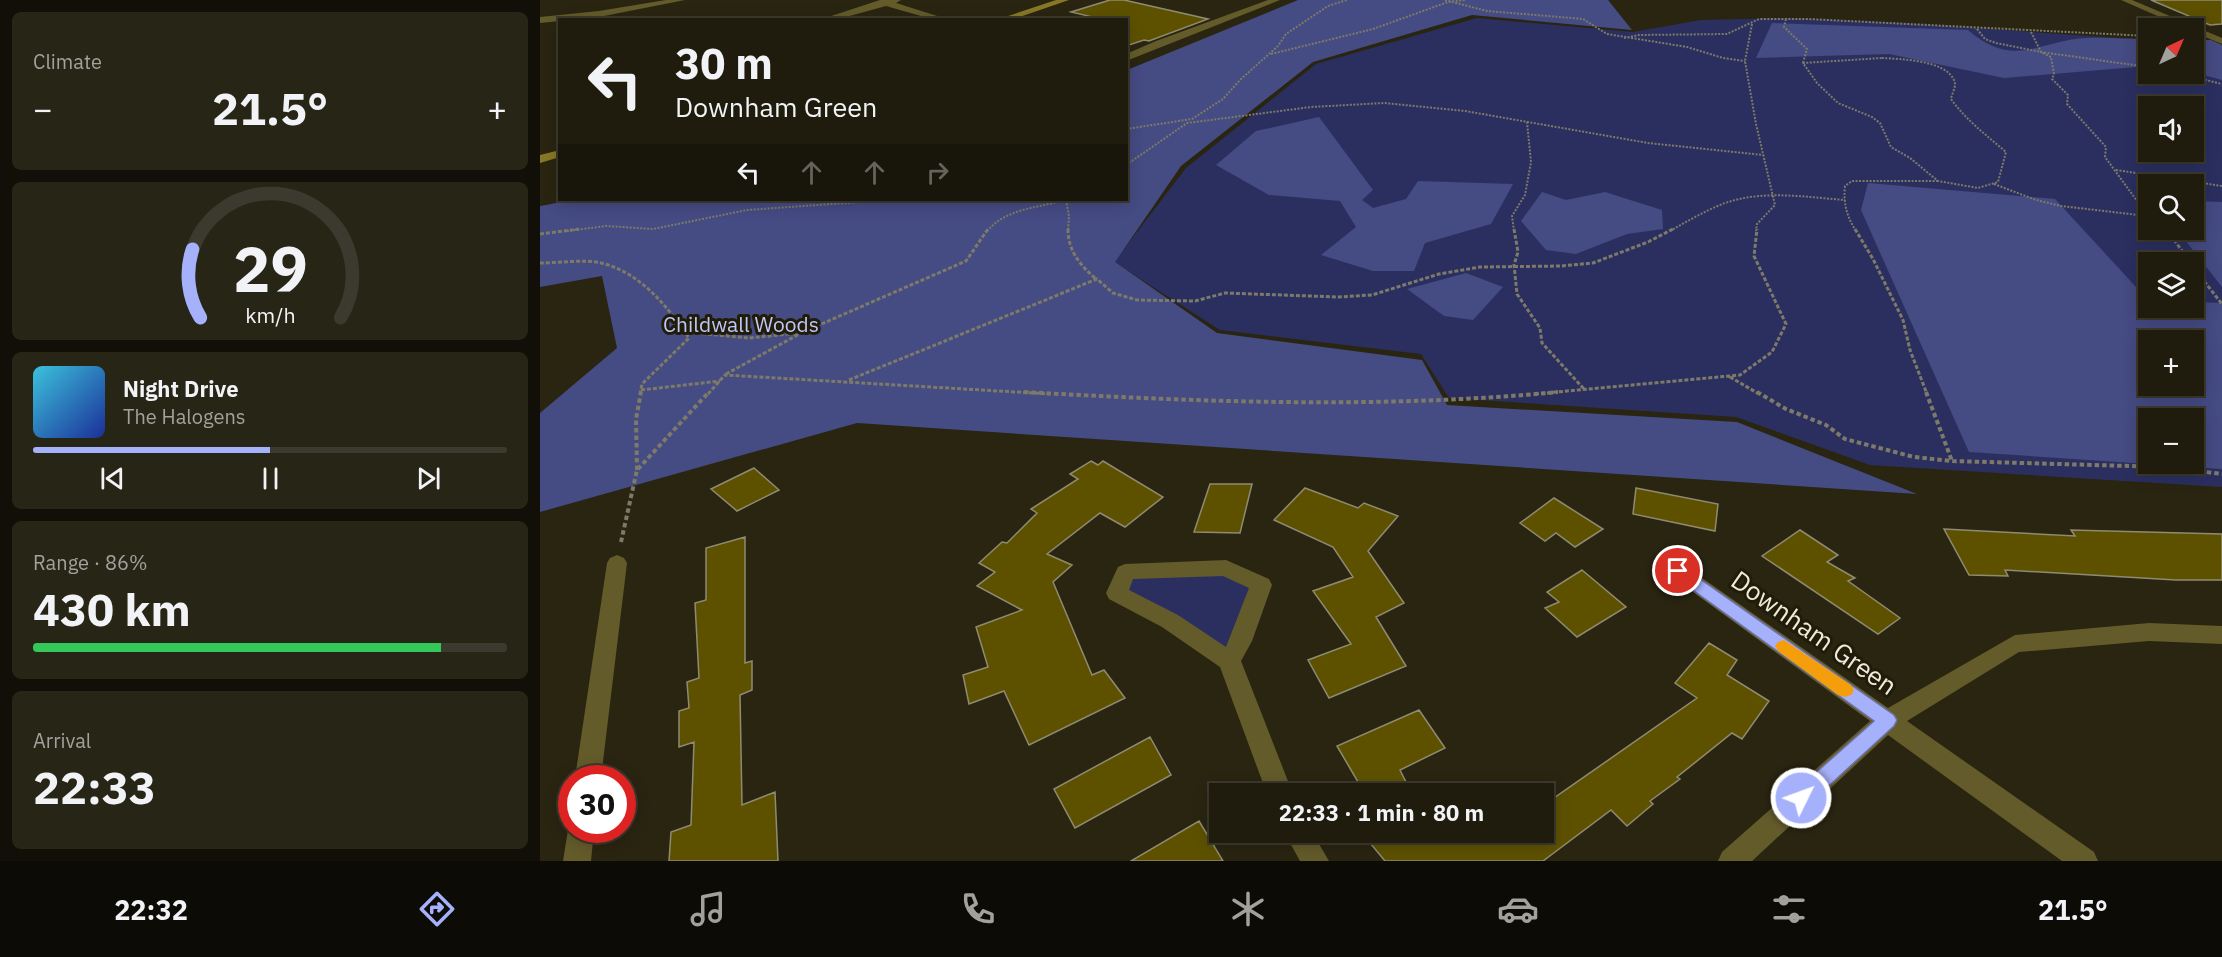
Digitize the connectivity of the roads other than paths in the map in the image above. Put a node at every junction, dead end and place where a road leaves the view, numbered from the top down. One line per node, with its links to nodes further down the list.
1 (681, 0): 8 (street)
2 (875, 0): 7 (street)
3 (897, 0): 7 (street)
4 (1065, 0): 12 (street)
5 (1276, 0): 16 (street)
6 (2125, 0): 15 (street)
7 (886, 3): 10 (street); 11 (street)
8 (600, 17): 9 (street)
9 (580, 18)
10 (831, 18)
11 (939, 18)
12 (1006, 18)
13 (558, 19): 14 (street)
14 (540, 20)
15 (2222, 41)
16 (1128, 57)
17 (558, 154): 18 (street)
18 (540, 159)
19 (617, 563): 24 (street)
20 (1678, 571): 23 (street, Downham Green)
21 (2222, 635): 23 (street)
22 (1229, 661): 22 (street); 25 (street)
23 (1888, 720): 30 (street); 31 (street, Downham Green)
24 (590, 765)
25 (1276, 783)
26 (579, 843): 28 (street)
27 (1304, 843): 29 (street)
28 (577, 861)
29 (1315, 861)
30 (1732, 861)
31 (2084, 861)

